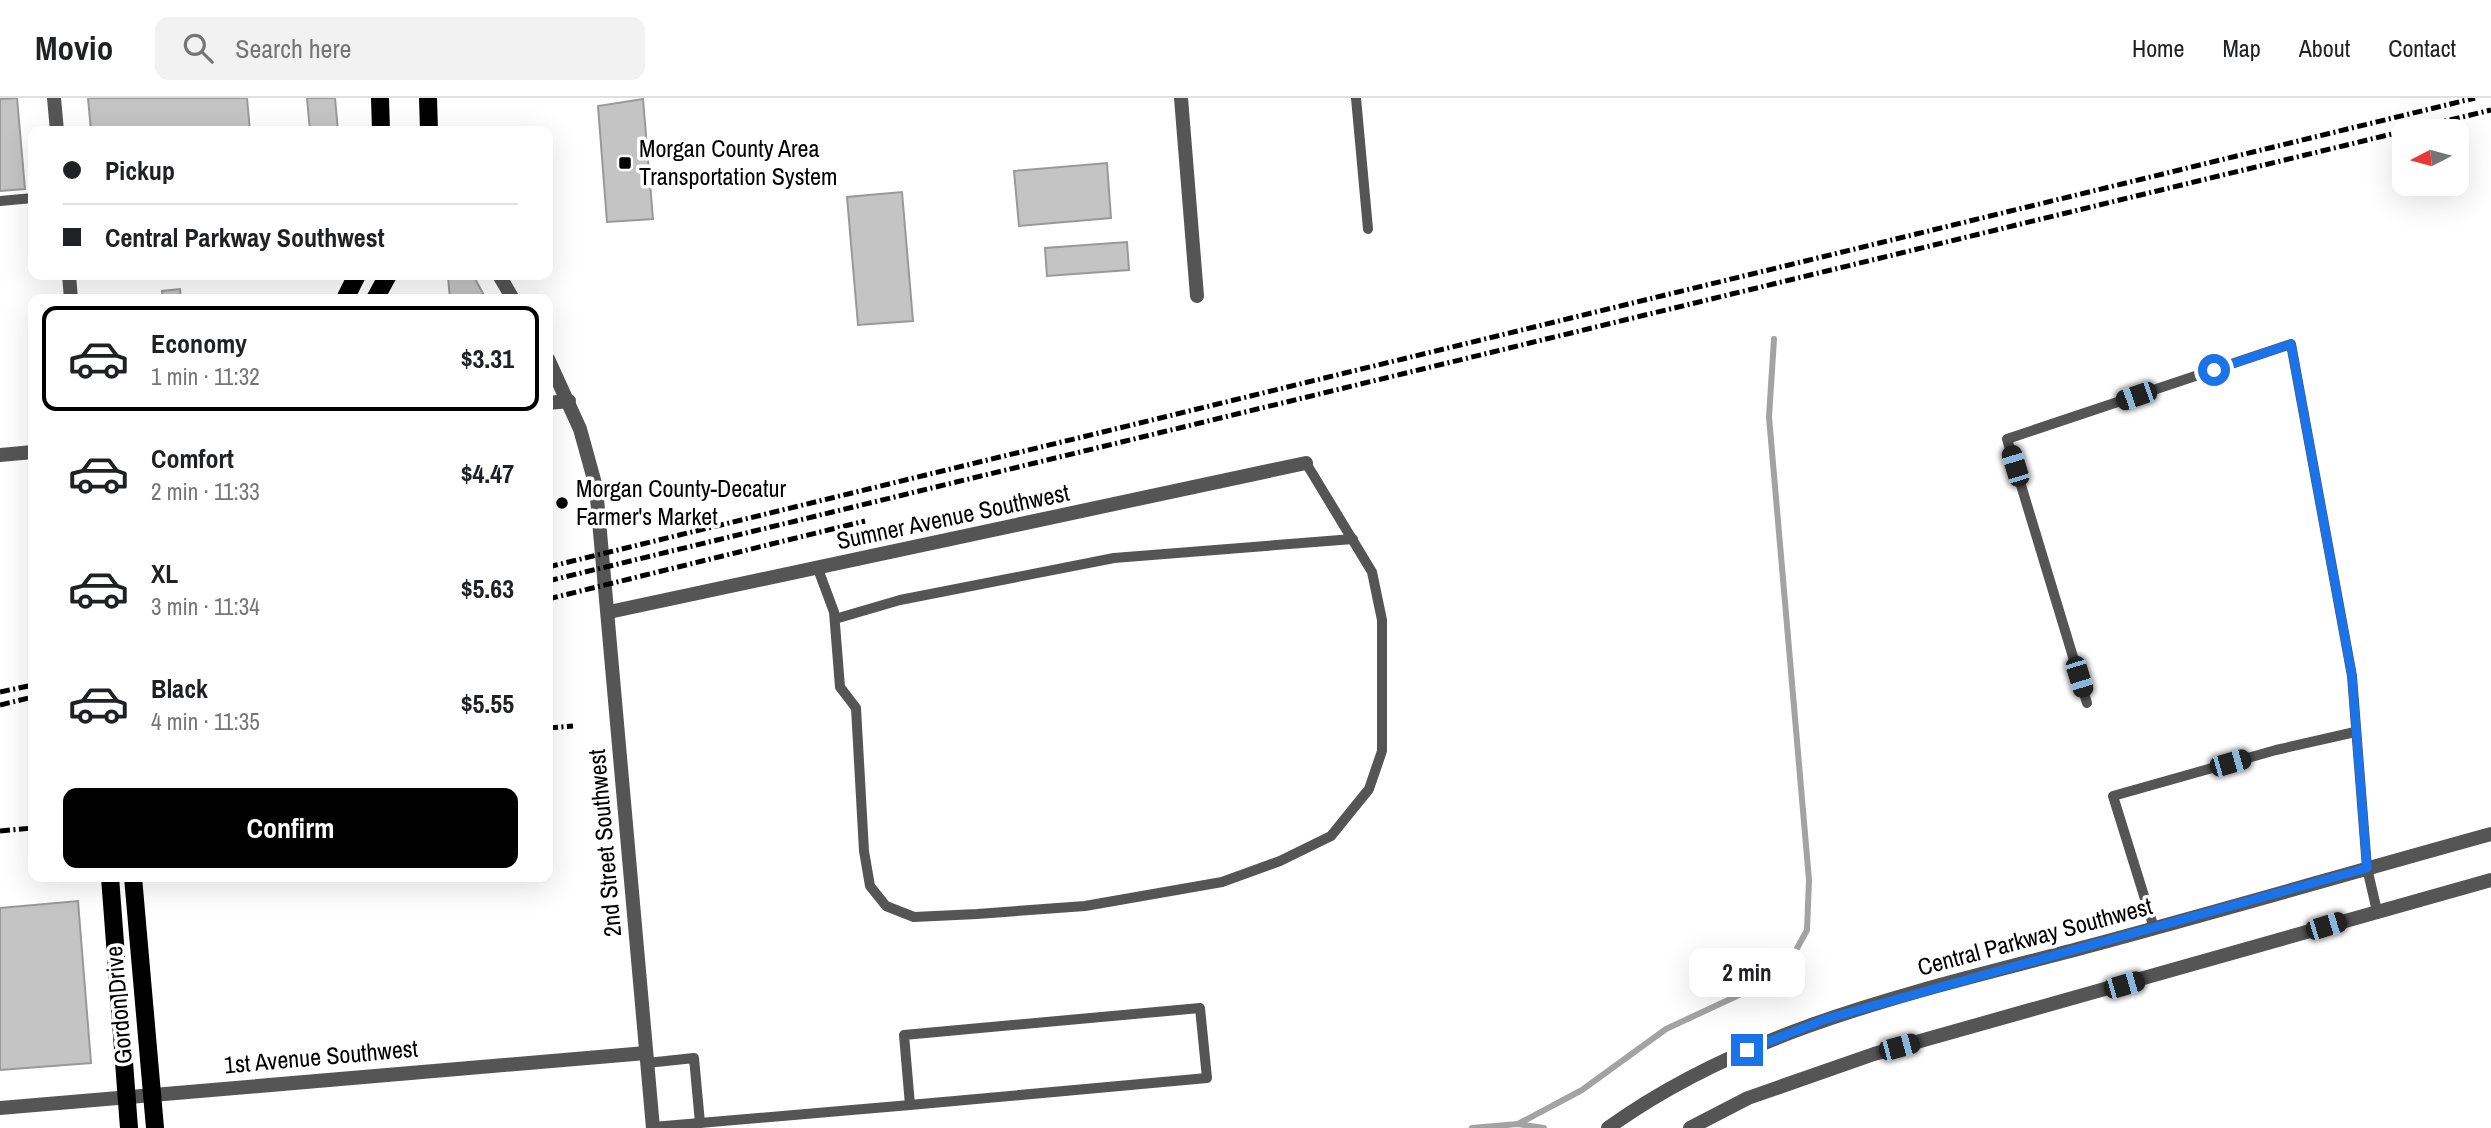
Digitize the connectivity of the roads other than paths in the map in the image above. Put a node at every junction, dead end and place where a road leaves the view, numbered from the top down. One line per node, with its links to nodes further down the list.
1 (54, 98): 6 (street)
2 (380, 98): 7 (main road)
3 (428, 98): 8 (main road)
4 (1181, 98): 12 (street)
5 (1356, 98): 11 (lane)
6 (57, 126)
7 (381, 126)
8 (429, 126)
9 (28, 198): 10 (lane)
10 (0, 201)
11 (1368, 229)
12 (1197, 296)
13 (553, 369): 14 (street, 2nd Street Southwest)
14 (569, 401): 15 (street); 21 (street, 2nd Street Southwest)
15 (553, 403)
16 (28, 452): 17 (street)
17 (0, 455)
18 (1306, 463): 19 (lane); 20 (street, Sumner Avenue Southwest)
19 (1353, 539): 22 (lane); 22 (lane)
20 (818, 569): 21 (street, Sumner Avenue Southwest); 22 (lane)
21 (609, 612): 32 (street, 2nd Street Southwest)
22 (835, 619)
23 (2087, 703): 24 (lane)
24 (2355, 732): 26 (lane); 31 (lane)
25 (2491, 834): 26 (street, Central Parkway Southwest)
26 (2367, 868): 30 (lane); 31 (street, Central Parkway Southwest)
27 (2491, 880): 30 (street)
28 (110, 882): 37 (main road, Gordon Drive)
29 (132, 882): 38 (main road, Gordon Drive)
30 (2377, 911): 40 (street)
31 (2154, 929): 39 (street, Central Parkway Southwest)
32 (646, 1058): 34 (street, 1st Avenue Southwest); 35 (lane); 36 (street, 2nd Street Southwest)
33 (910, 1105): 33 (lane); 35 (lane)
34 (0, 1108)
35 (700, 1123): 36 (lane)
36 (653, 1127)
37 (129, 1128)
38 (155, 1128)
39 (1608, 1128)
40 (1690, 1128)

